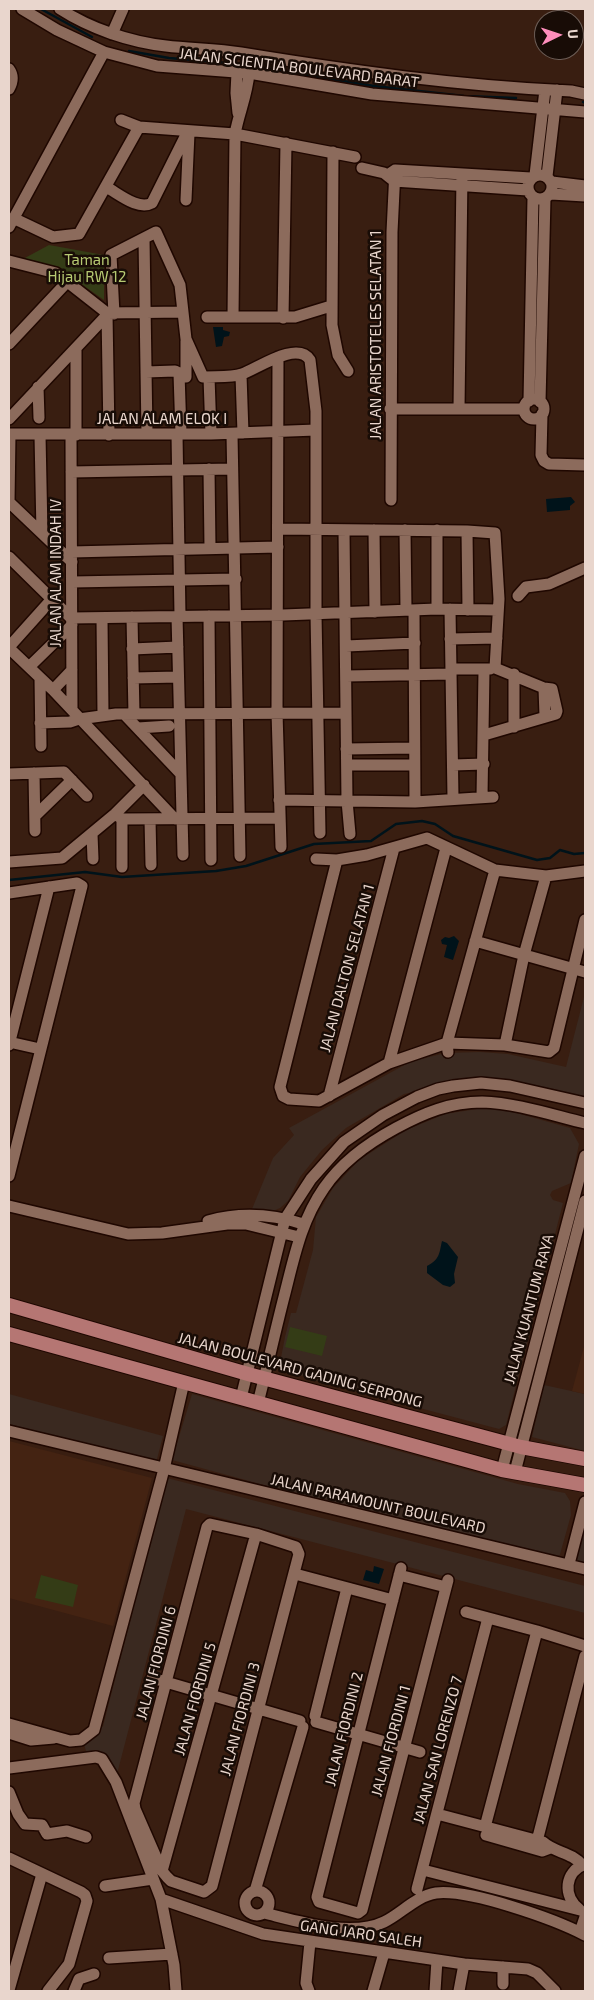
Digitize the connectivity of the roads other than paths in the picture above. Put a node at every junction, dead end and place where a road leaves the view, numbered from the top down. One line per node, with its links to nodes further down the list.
1 (22, 9): 5 (street, JALAN SCIENTIA BOULEVARD BARAT)
2 (60, 9): 4 (street, JALAN SCIENTIA BOULEVARD BARAT)
3 (123, 9): 4 (street)
4 (112, 34): 9 (street, JALAN SCIENTIA BOULEVARD BARAT)
5 (104, 52): 7 (street, JALAN SCIENTIA BOULEVARD BARAT); 30 (street)
6 (11, 72): 8 (street)
7 (243, 72): 11 (street, JALAN SCIENTIA BOULEVARD BARAT); 16 (street)
8 (9, 89)
9 (551, 90): 10 (street, JALAN SCIENTIA BOULEVARD BARAT); 11 (street)
10 (585, 94)
11 (550, 108): 12 (street, JALAN SCIENTIA BOULEVARD BARAT); 23 (street); 27 (street)
12 (585, 112)
13 (121, 120): 14 (street)
14 (139, 127): 15 (street); 24 (street)
15 (188, 132): 16 (street); 24 (street); 29 (street)
16 (235, 134): 17 (street); 39 (street)
17 (286, 143): 18 (street); 40 (street)
18 (334, 152): 19 (street); 34 (street)
19 (355, 157)
20 (362, 168): 22 (street)
21 (462, 174): 22 (street); 23 (street); 25 (street)
22 (392, 175): 25 (street); 52 (street, JALAN ARISTOTELES SELATAN 1)
23 (533, 177): 27 (street)
24 (106, 186): 30 (street)
25 (462, 186): 27 (street); 53 (street)
26 (585, 186): 27 (street)
27 (543, 189): 28 (street); 51 (street)
28 (585, 196)
29 (186, 200)
30 (11, 223)
31 (144, 238): 35 (street); 36 (street); 37 (street)
32 (11, 266): 33 (street)
33 (68, 281): 37 (street); 42 (street)
34 (331, 306): 40 (street); 46 (street)
35 (145, 312): 36 (street); 37 (street); 45 (street)
36 (183, 312): 41 (street)
37 (110, 314): 43 (street); 66 (street)
38 (207, 317): 39 (street)
39 (233, 317): 40 (street)
40 (283, 318)
41 (186, 339): 48 (street); 49 (street)
42 (9, 344)
43 (76, 348): 50 (street); 65 (street, JALAN ALAM INDAH IV)
44 (278, 357): 47 (street); 57 (street); 64 (street)
45 (146, 372): 48 (street); 60 (street)
46 (348, 372)
47 (241, 375): 49 (street); 63 (street)
48 (181, 376): 49 (street); 61 (street)
49 (206, 377): 62 (street)
50 (38, 387): 55 (street); 56 (street)
51 (531, 404): 53 (street); 54 (street); 54 (street)
52 (390, 409): 53 (street); 72 (street, JALAN ARISTOTELES SELATAN 1)
53 (460, 409)
54 (542, 414): 67 (street)
55 (9, 418)
56 (39, 418)
57 (277, 431): 63 (street, JALAN ALAM ELOK I); 64 (street, JALAN ALAM ELOK I); 74 (street)
58 (9, 434): 59 (street, JALAN ALAM ELOK I); 73 (street)
59 (40, 434): 65 (street, JALAN ALAM ELOK I); 81 (street)
60 (147, 434): 61 (street, JALAN ALAM ELOK I); 66 (street, JALAN ALAM ELOK I)
61 (179, 434): 62 (street, JALAN ALAM ELOK I); 70 (street)
62 (210, 434): 63 (street, JALAN ALAM ELOK I)
63 (237, 434): 69 (street)
64 (316, 434): 75 (street)
65 (74, 435): 66 (street, JALAN ALAM ELOK I); 71 (street, JALAN ALAM INDAH IV)
66 (109, 435)
67 (585, 465)
68 (209, 469): 69 (street); 70 (street); 84 (street)
69 (232, 469): 85 (street)
70 (178, 470): 71 (street); 83 (street)
71 (71, 472): 87 (street, JALAN ALAM INDAH IV)
72 (391, 500)
73 (9, 502): 81 (street)
74 (278, 529): 75 (street); 82 (street)
75 (316, 530): 76 (street); 101 (street)
76 (344, 530): 77 (street); 100 (street)
77 (374, 530): 78 (street); 99 (street)
78 (405, 530): 79 (street); 96 (street)
79 (437, 530): 80 (street); 94 (street)
80 (467, 531): 97 (street); 98 (street)
81 (42, 533): 87 (street)
82 (278, 547): 85 (street); 103 (street)
83 (179, 548): 84 (street); 87 (street); 89 (street)
84 (210, 548): 85 (street)
85 (235, 548): 90 (street)
86 (9, 557): 93 (street)
87 (72, 557): 91 (street, JALAN ALAM INDAH IV)
88 (585, 568): 92 (street)
89 (179, 579): 90 (street); 91 (street); 104 (street)
90 (236, 579): 102 (street)
91 (72, 582): 108 (street, JALAN ALAM INDAH IV)
92 (518, 596)
93 (52, 599): 108 (street); 113 (street)
94 (436, 609): 95 (street); 96 (street)
95 (450, 609): 97 (street); 110 (street)
96 (410, 610): 99 (street); 111 (street)
97 (468, 610): 98 (street)
98 (498, 610): 109 (street)
99 (375, 612): 100 (street)
100 (346, 613): 101 (street); 112 (street)
101 (316, 614): 103 (street); 129 (street)
102 (237, 615): 103 (street); 105 (street); 132 (street)
103 (278, 615): 128 (street)
104 (179, 616): 105 (street); 107 (street); 114 (street)
105 (209, 616): 127 (street)
106 (102, 618): 107 (street); 108 (street); 134 (street)
107 (132, 619): 115 (street)
108 (72, 622): 116 (street); 118 (street, JALAN ALAM INDAH IV)
109 (497, 638): 110 (street); 117 (street)
110 (450, 639): 119 (street)
111 (415, 643): 112 (street); 121 (street)
112 (346, 646): 122 (street)
113 (9, 647): 116 (street)
114 (178, 647): 115 (street); 123 (street)
115 (132, 649): 125 (street)
116 (29, 668): 124 (street)
117 (489, 669): 119 (street); 120 (street); 140 (street)
118 (72, 670): 126 (street); 133 (street, JALAN ALAM INDAH IV)
119 (451, 672): 121 (street); 147 (street)
120 (514, 674): 138 (street); 138 (street)
121 (416, 675): 122 (street); 142 (street)
122 (346, 676): 130 (street)
123 (178, 677): 125 (street); 131 (street)
124 (40, 678): 126 (street); 136 (street)
125 (133, 678): 135 (street)
126 (53, 690): 133 (street)
127 (209, 711): 131 (street); 132 (street); 162 (street)
128 (281, 712): 129 (street); 132 (street); 155 (street)
129 (317, 713): 130 (street); 156 (street)
130 (346, 713): 143 (street)
131 (178, 714): 135 (street); 149 (street)
132 (239, 714): 165 (street)
133 (75, 715): 134 (street); 136 (street); 152 (street)
134 (103, 715): 135 (street)
135 (129, 715): 139 (street)
136 (40, 723): 141 (street)
137 (169, 726): 139 (street)
138 (514, 726): 140 (street)
139 (138, 728): 149 (street)
140 (484, 735): 144 (street)
141 (41, 746)
142 (413, 748): 143 (street); 146 (street)
143 (346, 749): 145 (street)
144 (484, 764): 147 (street); 154 (street)
145 (347, 765): 146 (street); 157 (street)
146 (414, 765): 158 (street)
147 (453, 765): 154 (street)
148 (34, 773): 150 (street); 151 (street); 159 (street)
149 (180, 773): 161 (street)
150 (9, 774)
151 (72, 780): 153 (street); 159 (street)
152 (144, 786): 160 (street); 161 (street)
153 (87, 796)
154 (453, 798): 158 (street)
155 (279, 800): 156 (street); 163 (street)
156 (318, 800): 157 (street); 167 (street)
157 (347, 802): 158 (street); 169 (street)
158 (416, 802)
159 (35, 816): 166 (street)
160 (118, 816): 164 (street); 168 (street); 181 (street)
161 (180, 818): 162 (street); 164 (street); 173 (street)
162 (211, 818): 165 (street); 177 (street)
163 (280, 818): 165 (street); 170 (street)
164 (150, 819): 180 (street)
165 (240, 820): 174 (street)
166 (35, 831)
167 (320, 833)
168 (92, 834): 175 (street); 179 (street)
169 (350, 834)
170 (281, 847)
171 (394, 848): 172 (street); 178 (street); 198 (street, JALAN DALTON SELATAN 1)
172 (446, 848): 182 (street); 197 (street)
173 (183, 855)
174 (240, 856)
175 (93, 859)
176 (316, 859): 178 (street)
177 (211, 860)
178 (337, 860): 198 (street)
179 (9, 862)
180 (151, 865)
181 (122, 867)
182 (495, 870): 184 (street); 189 (street)
183 (585, 871): 184 (street)
184 (546, 876): 190 (street)
185 (50, 887): 186 (street); 193 (street); 196 (street)
186 (10, 892): 187 (street)
187 (9, 904)
188 (585, 920): 191 (street)
189 (475, 941): 190 (street); 195 (street)
190 (524, 955): 191 (street); 194 (street)
191 (573, 969): 192 (street); 194 (street)
192 (585, 972)
193 (9, 1043): 196 (street)
194 (505, 1045): 195 (street)
195 (448, 1048): 197 (street)
196 (40, 1049): 204 (street)
197 (388, 1063): 198 (street)
198 (329, 1096)
199 (407, 1103): 200 (street); 201 (street); 207 (street)
200 (585, 1103)
201 (415, 1117): 202 (street); 208 (street)
202 (585, 1123)
203 (585, 1156): 220 (street, JALAN KUANTUM RAYA)
204 (9, 1176)
205 (585, 1201): 220 (street, JALAN KUANTUM RAYA)
206 (9, 1206): 209 (street)
207 (285, 1218): 208 (street); 209 (street); 210 (street)
208 (303, 1224): 211 (street)
209 (183, 1230): 210 (street)
210 (282, 1233): 211 (street); 214 (street)
211 (299, 1236): 215 (street)
212 (9, 1305): 214 (main road, JALAN BOULEVARD GADING SERPONG)
213 (9, 1334): 216 (main road)
214 (248, 1374): 215 (main road, JALAN BOULEVARD GADING SERPONG); 217 (street)
215 (264, 1378): 218 (street); 220 (main road, JALAN BOULEVARD GADING SERPONG)
216 (184, 1382): 217 (main road); 222 (street)
217 (241, 1398): 218 (main road)
218 (258, 1403): 223 (main road)
219 (9, 1430): 222 (street, JALAN PARAMOUNT BOULEVARD)
220 (515, 1445): 221 (main road, JALAN BOULEVARD GADING SERPONG); 223 (street, JALAN KUANTUM RAYA)
221 (585, 1459)
222 (164, 1469): 227 (street, JALAN PARAMOUNT BOULEVARD); 246 (street)
223 (508, 1471): 224 (main road)
224 (585, 1485)
225 (585, 1502): 227 (street)
226 (256, 1534): 230 (street, JALAN FIORDINI 3); 239 (street, JALAN FIORDINI 6); 240 (street, JALAN FIORDINI 5)
227 (569, 1564): 228 (street, JALAN PARAMOUNT BOULEVARD)
228 (585, 1569)
229 (400, 1571): 232 (street, JALAN FIORDINI 2); 247 (street, JALAN FIORDINI 1)
230 (295, 1574): 231 (street); 241 (street, JALAN FIORDINI 3)
231 (344, 1587): 232 (street); 242 (street)
232 (393, 1600): 245 (street, JALAN FIORDINI 2)
233 (466, 1612): 234 (street)
234 (488, 1618): 235 (street); 251 (street, JALAN SAN LORENZO 7)
235 (537, 1631): 236 (street); 252 (street)
236 (585, 1646)
237 (585, 1656): 255 (street)
238 (152, 1678): 239 (street)
239 (166, 1682): 240 (street); 261 (street, JALAN FIORDINI 6)
240 (211, 1695): 241 (street); 261 (street, JALAN FIORDINI 5)
241 (257, 1708): 242 (street); 261 (street, JALAN FIORDINI 3)
242 (308, 1721): 245 (street); 264 (street)
243 (9, 1724): 246 (street)
244 (9, 1733): 246 (street)
245 (358, 1735): 247 (street); 268 (street, JALAN FIORDINI 2)
246 (58, 1737)
247 (405, 1748): 248 (street); 268 (street, JALAN FIORDINI 1)
248 (420, 1752)
249 (9, 1768): 261 (street)
250 (9, 1792): 253 (street)
251 (436, 1817): 252 (street); 254 (street); 259 (street, JALAN SAN LORENZO 7)
252 (485, 1827): 254 (street)
253 (86, 1838)
254 (513, 1838): 255 (street); 256 (street)
255 (537, 1841): 256 (street)
256 (550, 1848): 258 (street)
257 (9, 1858): 260 (street)
258 (581, 1864): 266 (street)
259 (423, 1870): 263 (street, JALAN SAN LORENZO 7); 266 (street)
260 (42, 1874): 280 (street); 281 (street)
261 (158, 1875): 262 (street); 265 (street)
262 (105, 1886)
263 (417, 1889)
264 (259, 1892): 267 (street); 267 (street)
265 (161, 1899): 271 (street, GANG JARO SALEH); 273 (street)
266 (569, 1904): 269 (street)
267 (266, 1909): 270 (street)
268 (362, 1910)
269 (583, 1912): 270 (street)
270 (580, 1932)
271 (310, 1942): 272 (street, GANG JARO SALEH); 284 (street)
272 (384, 1953): 275 (street, GANG JARO SALEH); 285 (street)
273 (172, 1954): 274 (street); 283 (street)
274 (109, 1958)
275 (437, 1960): 276 (street, GANG JARO SALEH); 286 (street)
276 (464, 1964): 277 (street, GANG JARO SALEH); 287 (street)
277 (503, 1967): 279 (street); 288 (street, GANG JARO SALEH)
278 (94, 1974): 282 (street)
279 (503, 1984)
280 (9, 1990)
281 (48, 1991)
282 (74, 1991)
283 (176, 1991)
284 (309, 1991)
285 (373, 1991)
286 (435, 1991)
287 (459, 1991)
288 (555, 1991)

